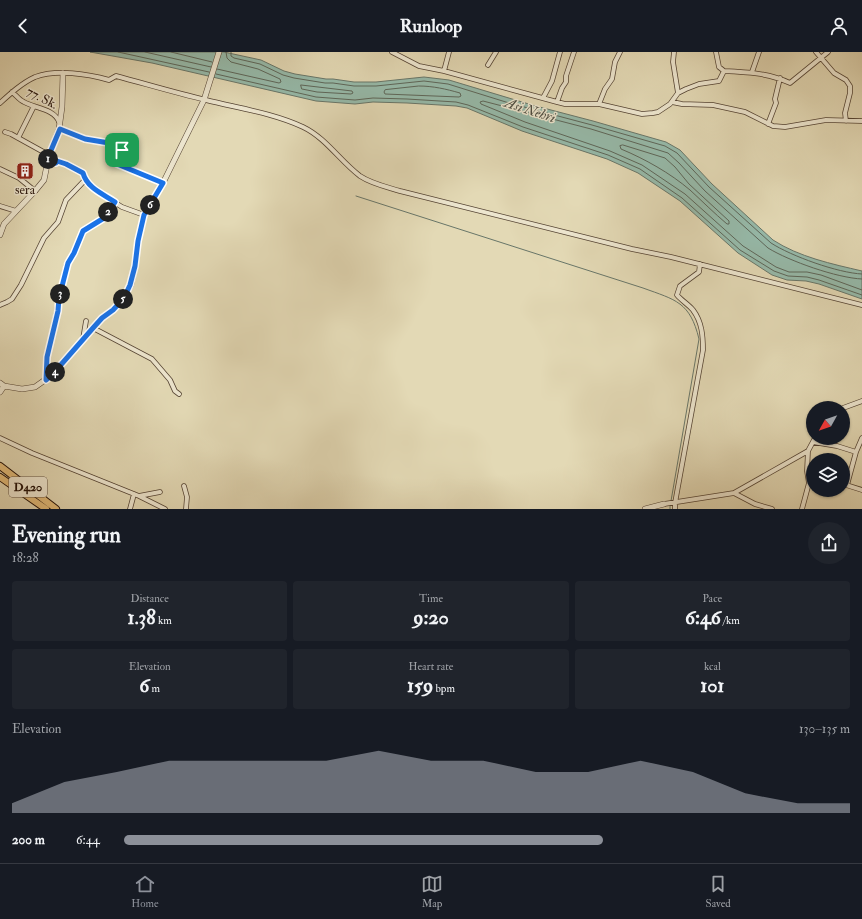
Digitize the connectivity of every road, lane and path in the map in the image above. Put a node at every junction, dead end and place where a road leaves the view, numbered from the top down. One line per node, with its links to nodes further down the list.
1 (219, 52): 22 (street)
2 (392, 52): 15 (street)
3 (449, 52): 15 (street)
4 (496, 52): 14 (street)
5 (560, 52): 23 (street)
6 (574, 52): 24 (street)
7 (620, 52): 27 (street)
8 (674, 52): 21 (street)
9 (716, 52): 16 (street)
10 (759, 52): 17 (street)
11 (816, 52): 13 (street)
12 (828, 52): 13 (street)
13 (821, 58): 19 (street); 29 (street)
14 (488, 64)
15 (444, 71): 23 (street)
16 (724, 71): 17 (street); 21 (street)
17 (752, 72): 19 (street)
18 (63, 73): 20 (street); 22 (street); 32 (street)
19 (780, 78): 31 (street)
20 (12, 92): 26 (street); 28 (street, 77. Sk.)
21 (678, 93): 25 (street)
22 (205, 98): 39 (street); 46 (street)
23 (543, 98): 24 (street)
24 (557, 102): 27 (street)
25 (672, 102): 27 (street); 31 (street)
26 (0, 103)
27 (599, 104)
28 (34, 106): 32 (street, 77. Sk.); 34 (street)
29 (846, 121): 30 (street); 31 (street)
30 (862, 121)
31 (768, 124)
32 (60, 126): 35 (street); 39 (street, 77. Sk.)
33 (5, 132): 34 (street)
34 (18, 138): 35 (street)
35 (49, 155): 36 (street)
36 (48, 162): 38 (street); 40 (street)
37 (3, 169): 40 (street)
38 (85, 180): 41 (street); 47 (street)
39 (163, 183): 44 (street)
40 (35, 191): 43 (street)
41 (115, 202): 44 (street); 52 (street)
42 (0, 206): 43 (street)
43 (16, 211): 45 (street)
44 (144, 215): 50 (street)
45 (0, 235)
46 (700, 264): 48 (street); 74 (street)
47 (0, 305)
48 (862, 305)
49 (86, 321): 51 (street)
50 (93, 328): 51 (street); 55 (street)
51 (83, 341): 52 (street)
52 (46, 380): 53 (street)
53 (2, 384): 54 (street)
54 (0, 392)
55 (179, 394)
56 (862, 401): 57 (street)
57 (850, 405)
58 (0, 438): 73 (street)
59 (862, 438): 63 (street)
60 (811, 445): 62 (street)
61 (833, 445): 63 (street)
62 (808, 451): 71 (street)
63 (856, 452): 65 (street)
64 (0, 466): 77 (main road, D420)
65 (850, 470)
66 (0, 476): 76 (main road, D420)
67 (184, 486): 80 (street)
68 (850, 486): 69 (street)
69 (862, 490)
70 (160, 492): 73 (street)
71 (734, 493): 74 (street); 83 (street)
72 (806, 494): 84 (street)
73 (136, 495): 78 (street); 79 (street)
74 (675, 503): 75 (street); 82 (street)
75 (664, 504): 81 (street)
76 (46, 509)
77 (56, 509)
78 (130, 509)
79 (165, 509)
80 (186, 509)
81 (644, 509)
82 (675, 509)
83 (772, 509)
84 (802, 509)

